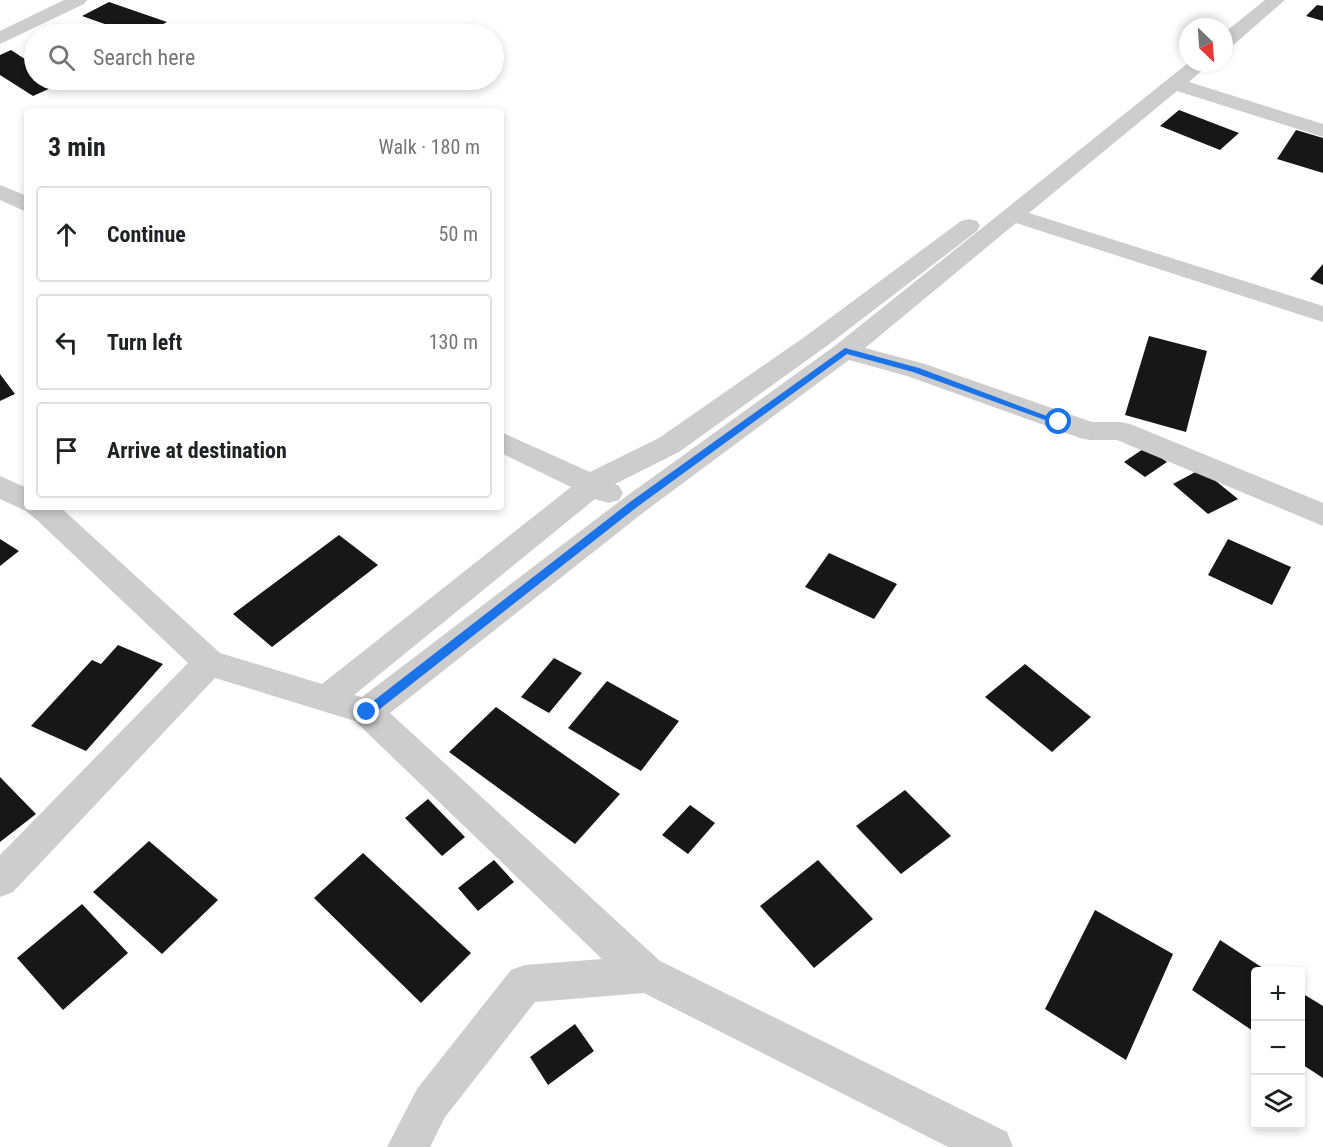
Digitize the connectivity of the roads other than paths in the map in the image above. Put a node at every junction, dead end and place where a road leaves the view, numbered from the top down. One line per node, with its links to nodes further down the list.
1 (78, 0): 3 (street)
2 (1276, 0): 5 (street)
3 (29, 24)
4 (24, 26): 6 (street)
5 (1233, 36)
6 (0, 38)
7 (1182, 72): 8 (street)
8 (1168, 79): 9 (street); 14 (street); 16 (street)
9 (1323, 131)
10 (0, 184): 12 (street)
11 (0, 192): 13 (street)
12 (24, 196)
13 (24, 204)
14 (1014, 215): 15 (street); 17 (street)
15 (1323, 314)
16 (819, 339): 18 (street); 21 (street)
17 (845, 351): 24 (street); 26 (street)
18 (1001, 391)
19 (504, 429): 21 (street)
20 (504, 443): 24 (street)
21 (602, 478): 28 (street)
22 (0, 486): 23 (street)
23 (24, 499)
24 (634, 505): 29 (street)
25 (43, 510): 27 (street)
26 (1323, 516)
27 (209, 663): 29 (street); 30 (street)
28 (334, 692)
29 (367, 712): 31 (street)
30 (0, 880)
31 (646, 974): 32 (street); 33 (street)
32 (408, 1147)
33 (992, 1147)

